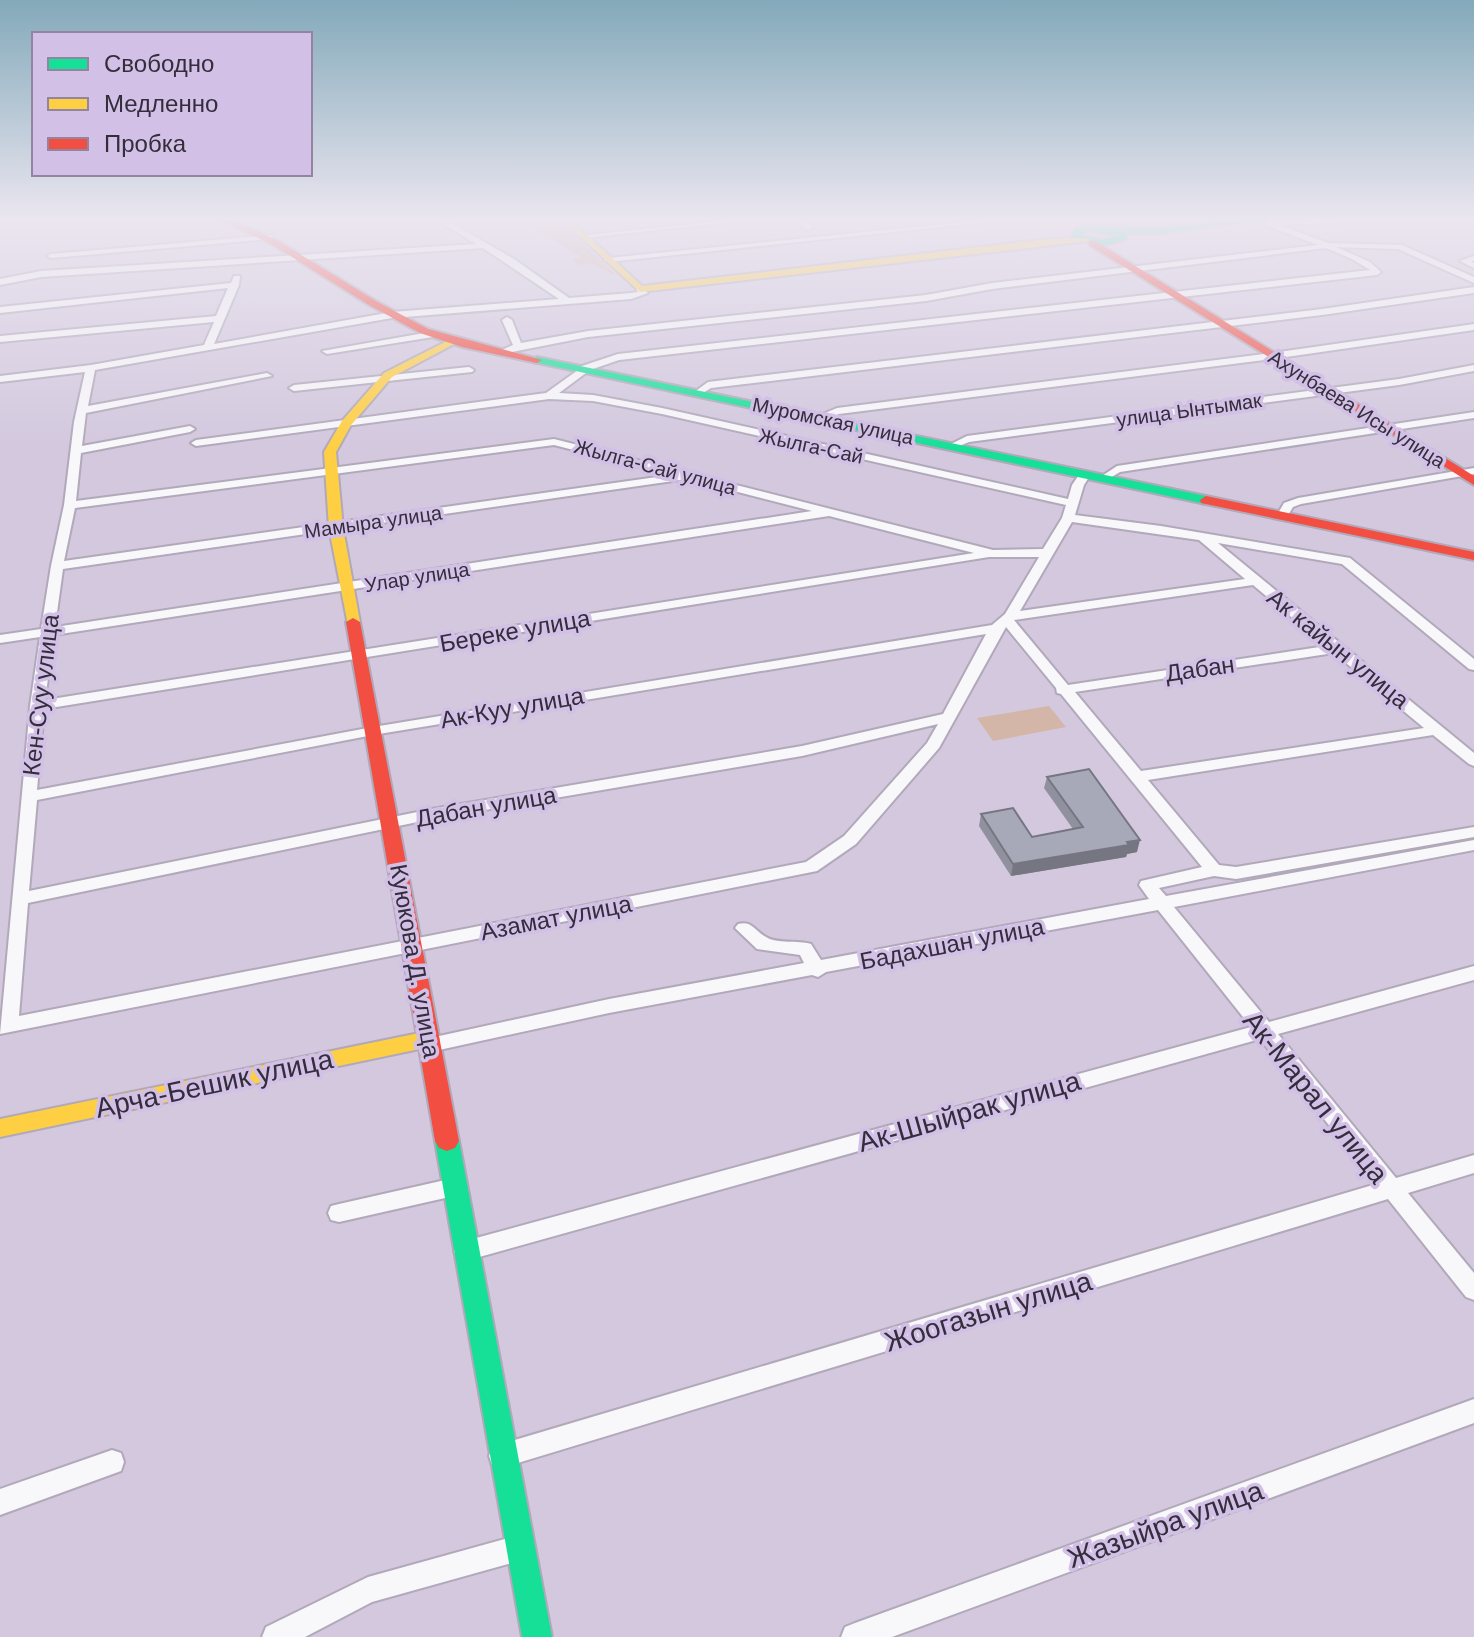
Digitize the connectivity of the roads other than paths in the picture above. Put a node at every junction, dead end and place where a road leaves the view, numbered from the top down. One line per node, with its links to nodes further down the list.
1 (147, 294): 12 (street)
2 (230, 294): 14 (street)
3 (360, 294): 13 (street, Муромская улица)
4 (558, 294): 11 (street)
5 (638, 294): 11 (street)
6 (946, 294): 22 (street)
7 (1174, 294): 10 (street, Ахунбаева Исы улица)
8 (1190, 294): 10 (street)
9 (1442, 294): 16 (street)
10 (1177, 296): 16 (street, Ахунбаева Исы улица); 27 (street)
11 (566, 300): 13 (street)
12 (0, 310)
13 (392, 315): 18 (street, Муромская улица); 21 (street)
14 (218, 319): 19 (street); 21 (street)
15 (507, 320): 22 (street)
16 (1222, 325): 24 (street, Ахунбаева Исы улица); 34 (street)
17 (1474, 327): 24 (street)
18 (430, 335): 20 (street, Муромская улица); 23 (street)
19 (0, 339)
20 (453, 342): 22 (street, Муромская улица); 30 (street, Куюкова Д. улица)
21 (208, 346): 25 (street)
22 (511, 349): 27 (street, Муромская улица)
23 (327, 351)
24 (1272, 356): 33 (street, Ахунбаева Исы улица); 38 (street)
25 (91, 368): 31 (street); 36 (street, Кен-Суу улица)
26 (1474, 368): 33 (street, улица Ынтымак)
27 (583, 369): 34 (street, Муромская улица); 35 (street)
28 (469, 370): 30 (street)
29 (267, 376): 36 (street)
30 (384, 378): 32 (street); 39 (street, Куюкова Д. улица)
31 (0, 379)
32 (294, 388)
33 (1327, 391): 41 (street, Ахунбаева Исы улица); 43 (street, улица Ынтымак)
34 (698, 393): 38 (street, Муромская улица)
35 (549, 396): 39 (street, Жылга-Сай); 50 (street, Жылга-Сай)
36 (84, 410): 44 (street, Кен-Суу улица)
37 (1474, 415): 41 (street)
38 (818, 418): 43 (street, Муромская улица)
39 (346, 424): 42 (street, Жылга-Сай); 45 (street, Куюкова Д. улица)
40 (190, 429): 44 (street)
41 (1390, 430): 47 (street, Ахунбаева Исы улица); 49 (street)
42 (196, 443)
43 (952, 446): 46 (street, Муромская улица)
44 (78, 450): 51 (street, Кен-Суу улица)
45 (331, 472): 48 (street, Жылга-Сай улица); 51 (street, Жылга-Сай улица); 55 (street, Куюкова Д. улица)
46 (1085, 474): 49 (street, Муромская улица); 50 (street, Азамат улица)
47 (1470, 475): 53 (street)
48 (689, 476): 52 (street, Жылга-Сай улица); 55 (street, Мамыра улица)
49 (1105, 478): 53 (street, Муромская улица)
50 (1072, 503): 54 (street, Азамат улица)
51 (70, 505): 60 (street, Кен-Суу улица)
52 (834, 512): 58 (street, Жылга-Сай улица); 62 (street, Улар улица)
53 (1283, 515): 59 (street, Муромская улица)
54 (1068, 518): 56 (street); 57 (street, Азамат улица)
55 (336, 528): 60 (street, Мамыра улица); 62 (street, Куюкова Д. улица)
56 (1203, 537): 61 (street, Ак кайын улица); 68 (street)
57 (1044, 553): 58 (street, Жылга-Сай улица); 63 (street, Азамат улица)
58 (993, 554): 67 (street, Береке улица)
59 (1474, 556)
60 (57, 566): 64 (street, Кен-Суу улица)
61 (1255, 581): 63 (street, Ак-Куу улица); 66 (street, Ак кайын улица)
62 (348, 587): 64 (street, Улар улица); 67 (street, Куюкова Д. улица)
63 (1004, 621): 69 (street); 71 (street, Азамат улица); 73 (street, Ак-Куу улица)
64 (47, 632): 65 (street, Улар улица); 70 (street, Кен-Суу улица)
65 (0, 639)
66 (1338, 648): 69 (street, Дабан); 72 (street, Ак кайын улица)
67 (359, 657): 70 (street, Береке улица); 73 (street, Куюкова Д. улица)
68 (1474, 666)
69 (1062, 690): 75 (street)
70 (37, 706): 76 (street, Кен-Суу улица)
71 (950, 717): 77 (street, Дабан улица); 84 (street, Азамат улица)
72 (1437, 730): 74 (street, Ак кайын улица); 75 (street)
73 (373, 731): 76 (street, Ак-Куу улица); 77 (street, Куюкова Д. улица)
74 (1474, 761)
75 (1135, 777): 80 (street)
76 (29, 797): 81 (street, Кен-Суу улица)
77 (391, 823): 81 (street, Дабан улица); 84 (street, Куюкова Д. улица)
78 (1474, 832): 80 (street)
79 (1474, 845): 82 (street, Бадахшан улица)
80 (1214, 870): 82 (street)
81 (21, 899): 87 (street, Кен-Суу улица)
82 (1160, 904): 85 (street, Бадахшан улица); 88 (street, Ак-Марал улица)
83 (744, 928): 85 (street)
84 (413, 947): 87 (street, Азамат улица); 89 (street, Куюкова Д. улица)
85 (814, 962): 89 (street, Бадахшан улица)
86 (1474, 973): 88 (street, Ак-Шыйрак улица)
87 (4, 1026)
88 (1262, 1030): 93 (street, Ак-Марал улица); 95 (street, Ак-Шыйрак улица)
89 (429, 1042): 90 (street, Арча-Бешик улица); 92 (street, Куюкова Д. улица)
90 (0, 1128)
91 (1474, 1164): 93 (street, Жоогазын улица)
92 (454, 1187): 94 (street); 95 (street, Куюкова Д. улица)
93 (1391, 1190): 96 (street, Ак-Марал улица); 98 (street, Жоогазын улица)
94 (339, 1213)
95 (465, 1251): 98 (street, Куюкова Д. улица)
96 (1474, 1290)
97 (1474, 1411): 104 (street, Жазыйра улица)
98 (501, 1456): 101 (street, Куюкова Д. улица)
99 (112, 1462): 100 (street)
100 (0, 1502)
101 (519, 1548): 102 (street); 103 (street, Куюкова Д. улица)
102 (276, 1637)
103 (537, 1637)
104 (855, 1637)

